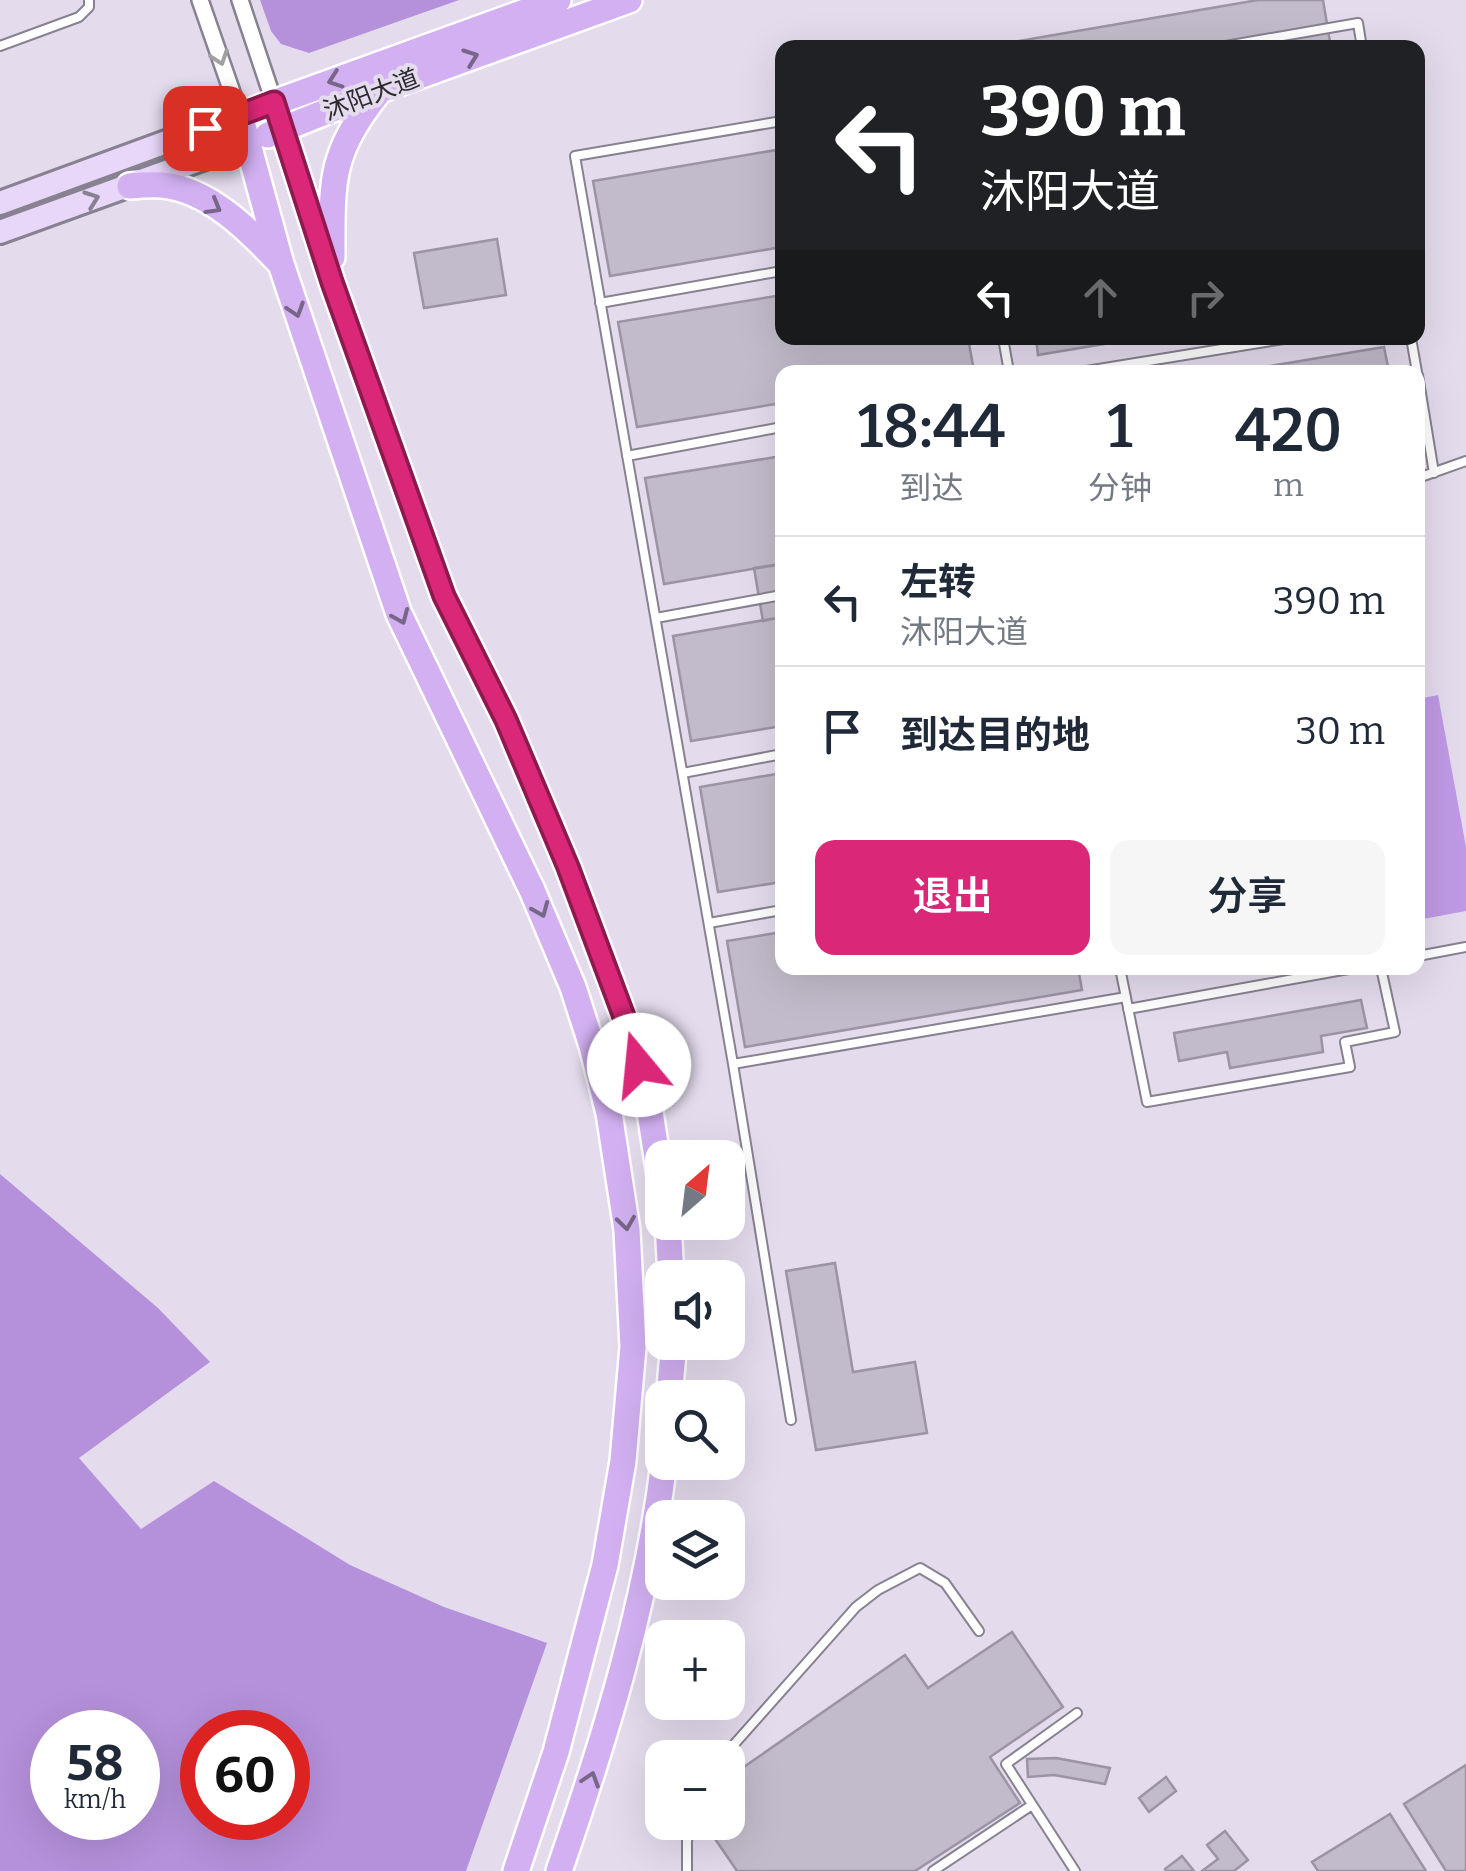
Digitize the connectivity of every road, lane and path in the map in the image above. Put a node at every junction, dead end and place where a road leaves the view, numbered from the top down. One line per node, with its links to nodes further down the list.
1 (89, 0): 8 (lane)
2 (200, 0): 11 (street, one-way to 11)
3 (240, 0): 10 (street)
4 (558, 0): 10 (main road, 沐阳大道, one-way to 10)
5 (630, 0): 9 (main road, 沐阳大道, one-way to 5)
6 (1260, 40): 7 (lane)
7 (1361, 40)
8 (0, 46)
9 (380, 90): 13 (main road, 沐阳大道); 20 (main road)
10 (274, 102): 11 (main road, 沐阳大道); 13 (main road)
11 (240, 115): 14 (main road); 16 (main road, 沐阳大道)
12 (775, 122): 21 (lane)
13 (284, 129): 14 (main road, 沐阳大道); 20 (main road)
14 (249, 142): 15 (main road, 沐阳大道); 18 (main road)
15 (130, 186): 17 (main road, 沐阳大道, one-way to 15); 18 (main road, one-way to 18)
16 (0, 203)
17 (0, 232)
18 (281, 264): 52 (main road, one-way to 52)
19 (775, 272): 21 (lane)
20 (332, 282): 44 (main road)
21 (600, 303): 26 (lane)
22 (1247, 345): 23 (lane)
23 (1123, 365)
24 (1425, 421): 28 (lane)
25 (775, 427): 26 (lane)
26 (627, 456): 31 (lane)
27 (1466, 461): 28 (lane)
28 (1434, 473): 29 (lane)
29 (1425, 476)
30 (775, 596): 31 (lane)
31 (656, 618): 33 (lane)
32 (775, 755): 33 (lane)
33 (683, 773): 35 (lane)
34 (775, 911): 35 (lane)
35 (709, 923): 43 (lane)
36 (1466, 947): 37 (lane)
37 (1425, 955)
38 (1121, 975): 41 (lane)
39 (1315, 975): 42 (lane)
40 (1383, 975): 42 (lane)
41 (1126, 997): 42 (lane); 43 (lane)
42 (1128, 1009)
43 (734, 1064): 45 (lane)
44 (654, 1140)
45 (791, 1420)
46 (661, 1480): 53 (main road, one-way to 46)
47 (979, 1631): 49 (lane)
48 (1078, 1714): 50 (lane)
49 (738, 1740)
50 (1032, 1804): 55 (lane); 56 (lane)
51 (686, 1840): 54 (lane)
52 (516, 1871)
53 (560, 1871)
54 (687, 1871)
55 (934, 1871)
56 (1076, 1871)

